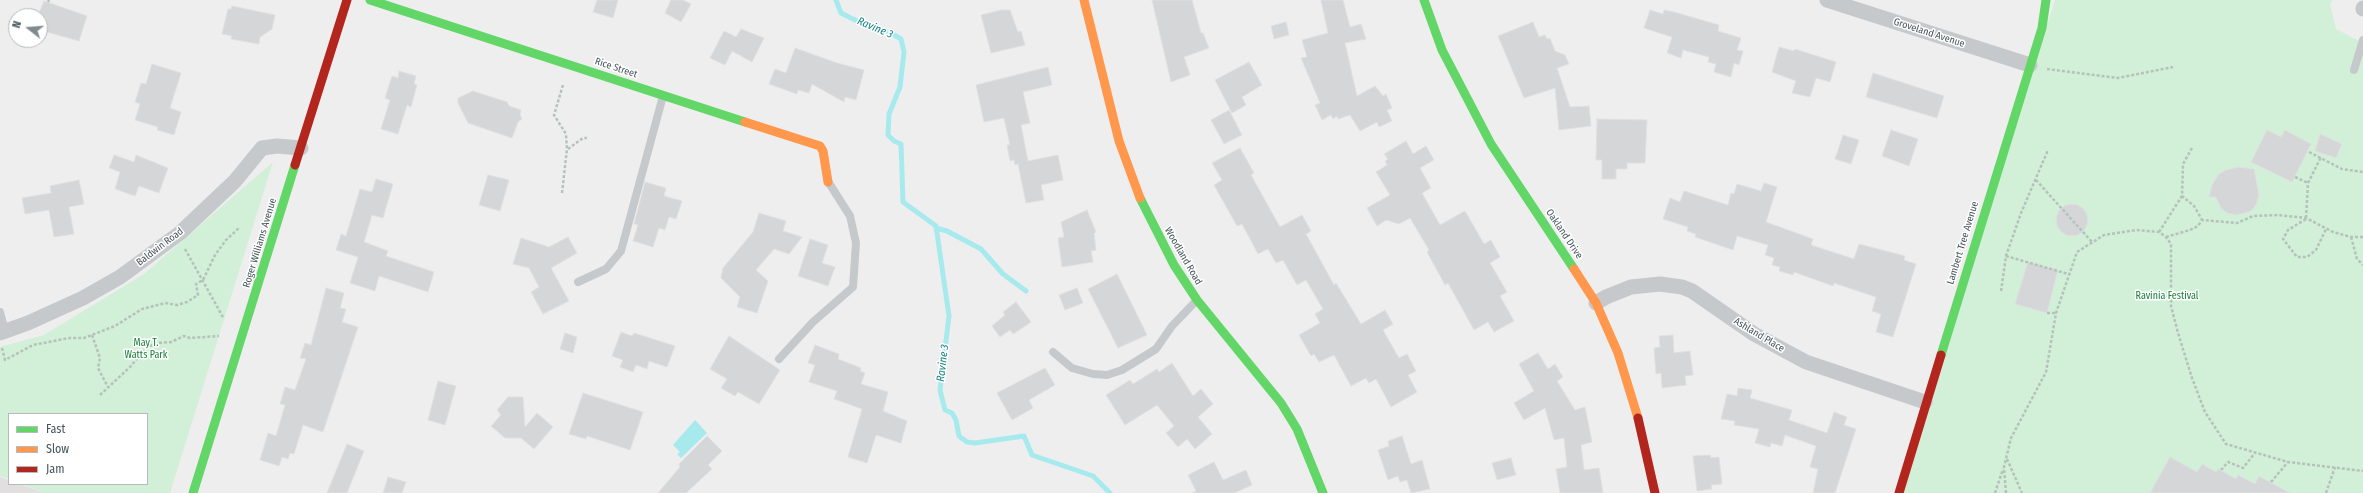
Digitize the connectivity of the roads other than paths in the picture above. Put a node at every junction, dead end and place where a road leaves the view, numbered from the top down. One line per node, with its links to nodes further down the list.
1 (347, 0): 11 (street, Roger Williams Avenue)
2 (370, 0): 10 (street, Rice Street)
3 (1084, 0): 14 (street, Woodland Road)
4 (1424, 0): 15 (street, Oakland Drive)
5 (1827, 0): 8 (street, Groveland Avenue)
6 (2046, 0): 8 (street, Lambert Tree Avenue)
7 (2363, 40): 9 (lane)
8 (2030, 65): 20 (street, Lambert Tree Avenue)
9 (2354, 70)
10 (663, 95): 12 (street, Rice Street); 13 (lane)
11 (301, 148): 17 (street, Baldwin Road); 21 (street, Roger Williams Avenue)
12 (828, 182): 19 (lane)
13 (578, 282)
14 (1197, 300): 18 (lane); 22 (street, Woodland Road)
15 (1596, 303): 20 (street, Ashland Place); 23 (street, Oakland Drive)
16 (0, 312): 17 (lane)
17 (2, 336)
18 (1053, 352)
19 (779, 359)
20 (1925, 402): 24 (street, Lambert Tree Avenue)
21 (193, 493)
22 (1323, 493)
23 (1655, 493)
24 (1899, 493)

